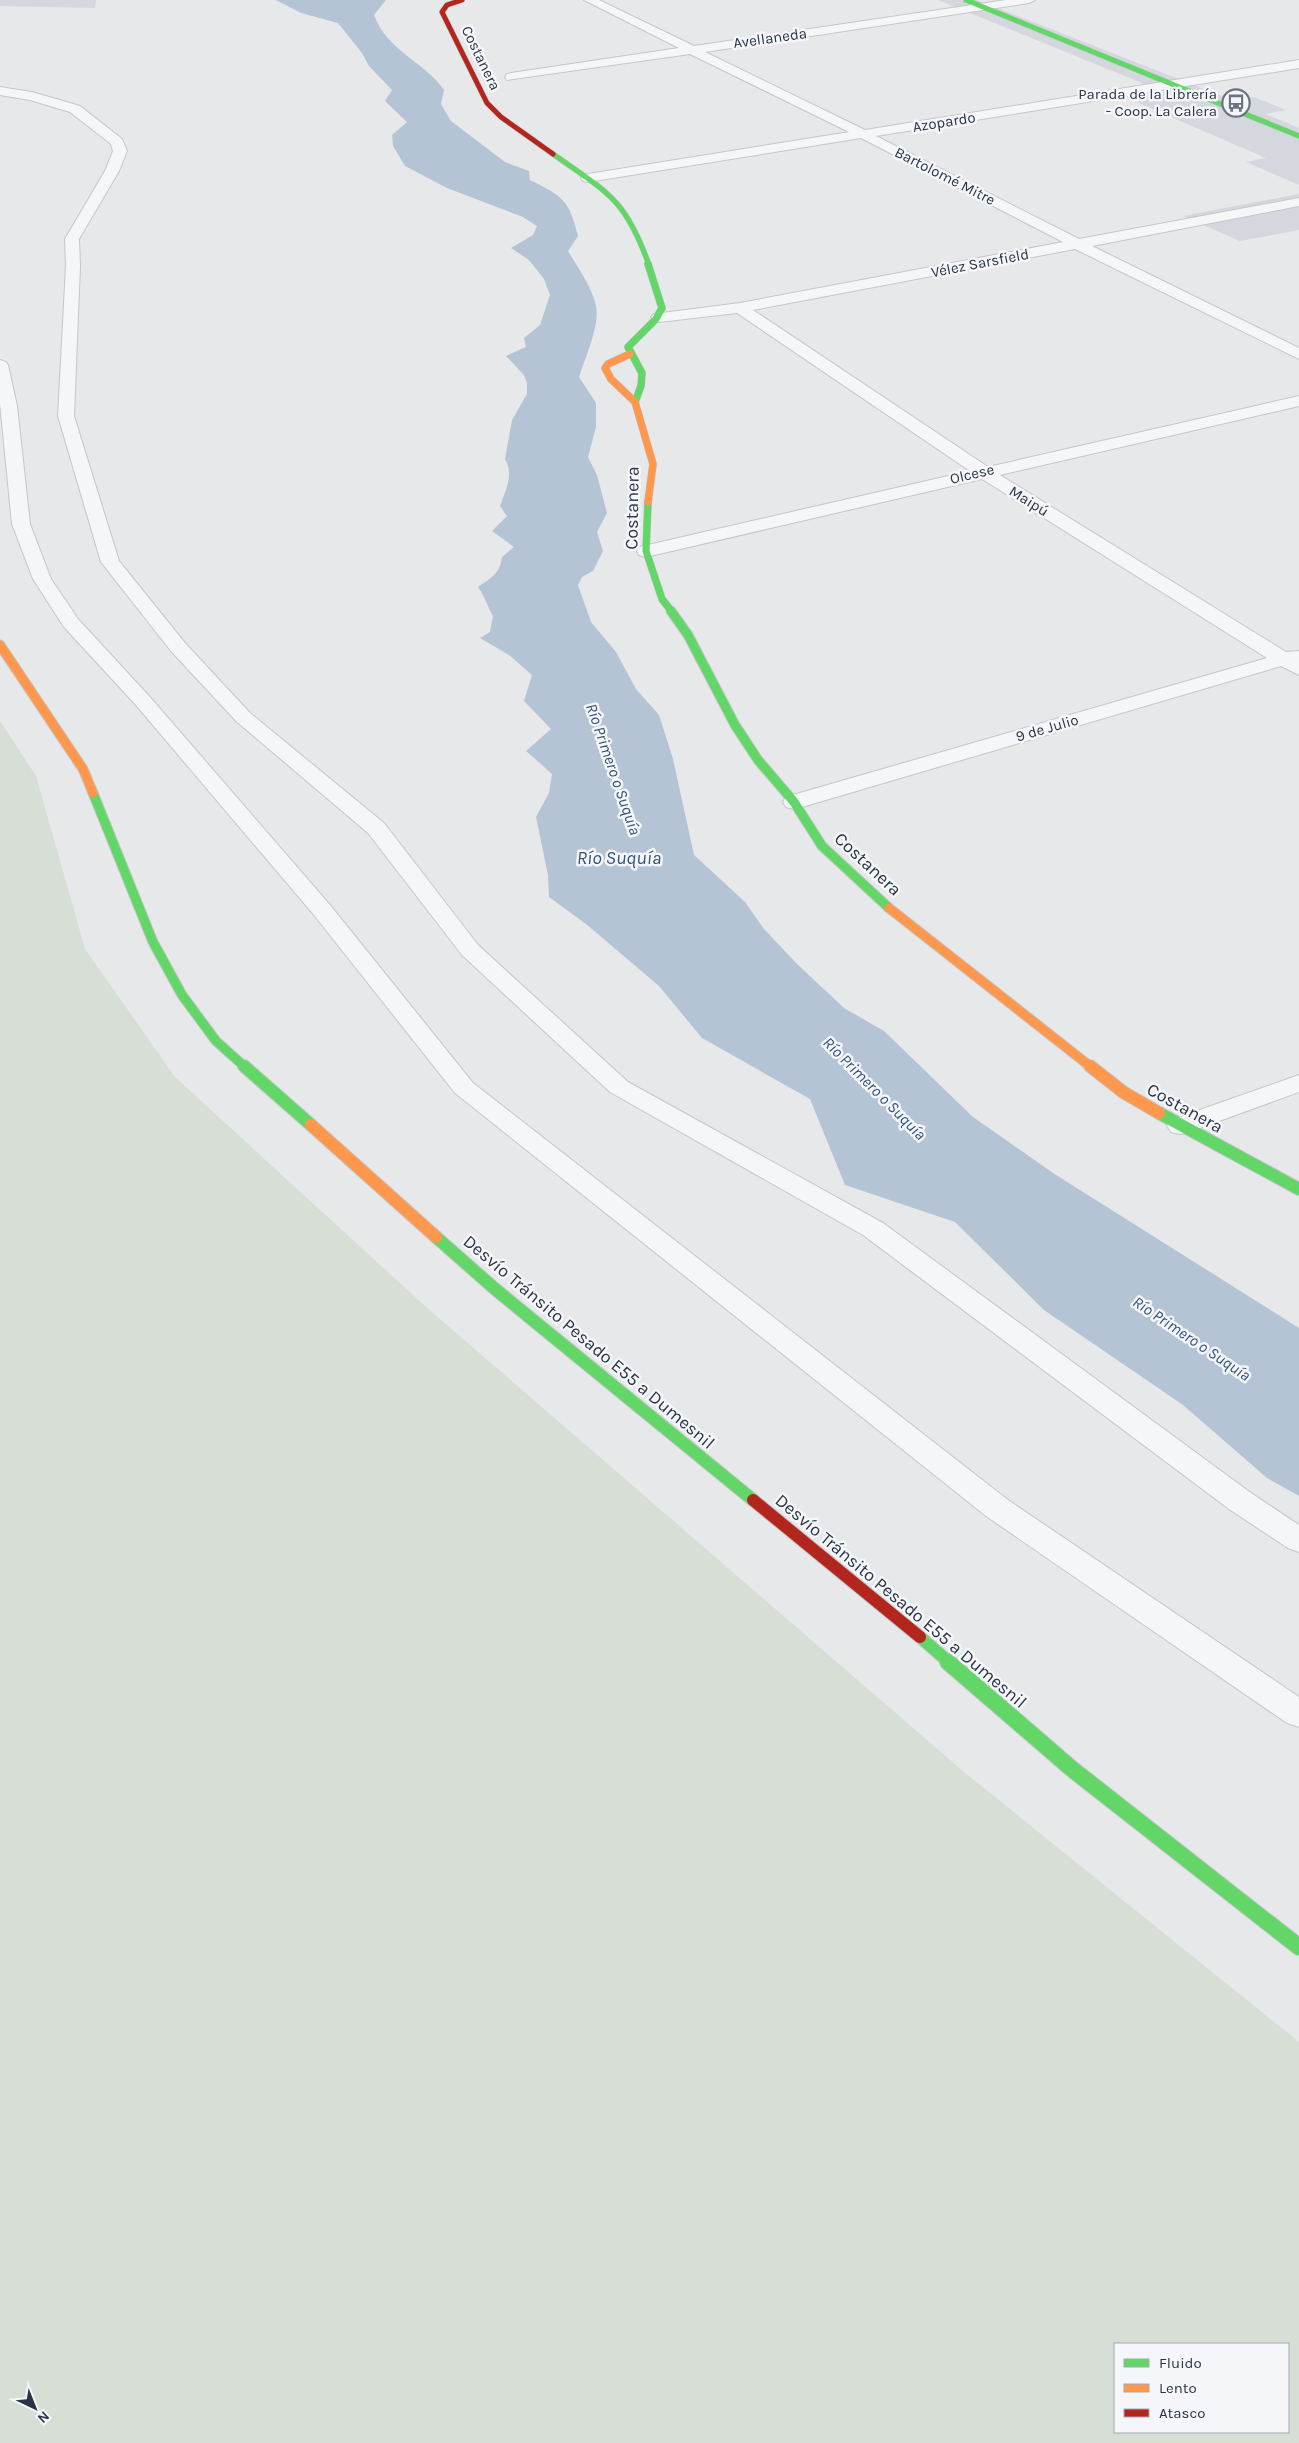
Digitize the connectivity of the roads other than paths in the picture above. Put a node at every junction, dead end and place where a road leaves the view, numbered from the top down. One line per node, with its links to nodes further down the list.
1 (462, 0): 13 (street, Costanera)
2 (590, 0): 6 (street, Bartolomé Mitre)
3 (966, 0): 5 (street)
4 (1029, 0): 5 (street, Avellaneda)
5 (983, 7): 6 (street, Avellaneda); 9 (street)
6 (690, 50): 8 (street, Avellaneda); 11 (street, Bartolomé Mitre)
7 (1299, 64): 9 (street, Azopardo)
8 (511, 78)
9 (1173, 85): 11 (street, Azopardo); 12 (street)
10 (0, 91): 31 (street)
11 (865, 134): 13 (street, Azopardo); 15 (street, Bartolomé Mitre)
12 (1299, 136)
13 (588, 178): 17 (street, Costanera)
14 (1299, 202): 15 (street, Vélez Sarsfield)
15 (1079, 245): 16 (street, Vélez Sarsfield); 19 (street, Bartolomé Mitre)
16 (740, 308): 17 (street, Vélez Sarsfield); 23 (street, Maipú)
17 (659, 317): 18 (street)
18 (630, 354): 22 (street, Costanera); 22 (street)
19 (1299, 354)
20 (0, 365): 32 (street)
21 (1299, 401): 23 (street, Olcese)
22 (635, 402): 24 (street, Costanera)
23 (983, 472): 24 (street, Olcese); 26 (street, Maipú)
24 (646, 551): 27 (street, Costanera)
25 (0, 646): 33 (street, Desvío Tránsito Pesado E55 a Dumesnil)
26 (1294, 661): 27 (street, 9 de Julio)
27 (794, 802): 29 (street, Costanera)
28 (1299, 1083): 29 (street)
29 (1180, 1126): 30 (street, Costanera)
30 (1299, 1189)
31 (1299, 1540)
32 (1299, 1714)
33 (1299, 1947)

